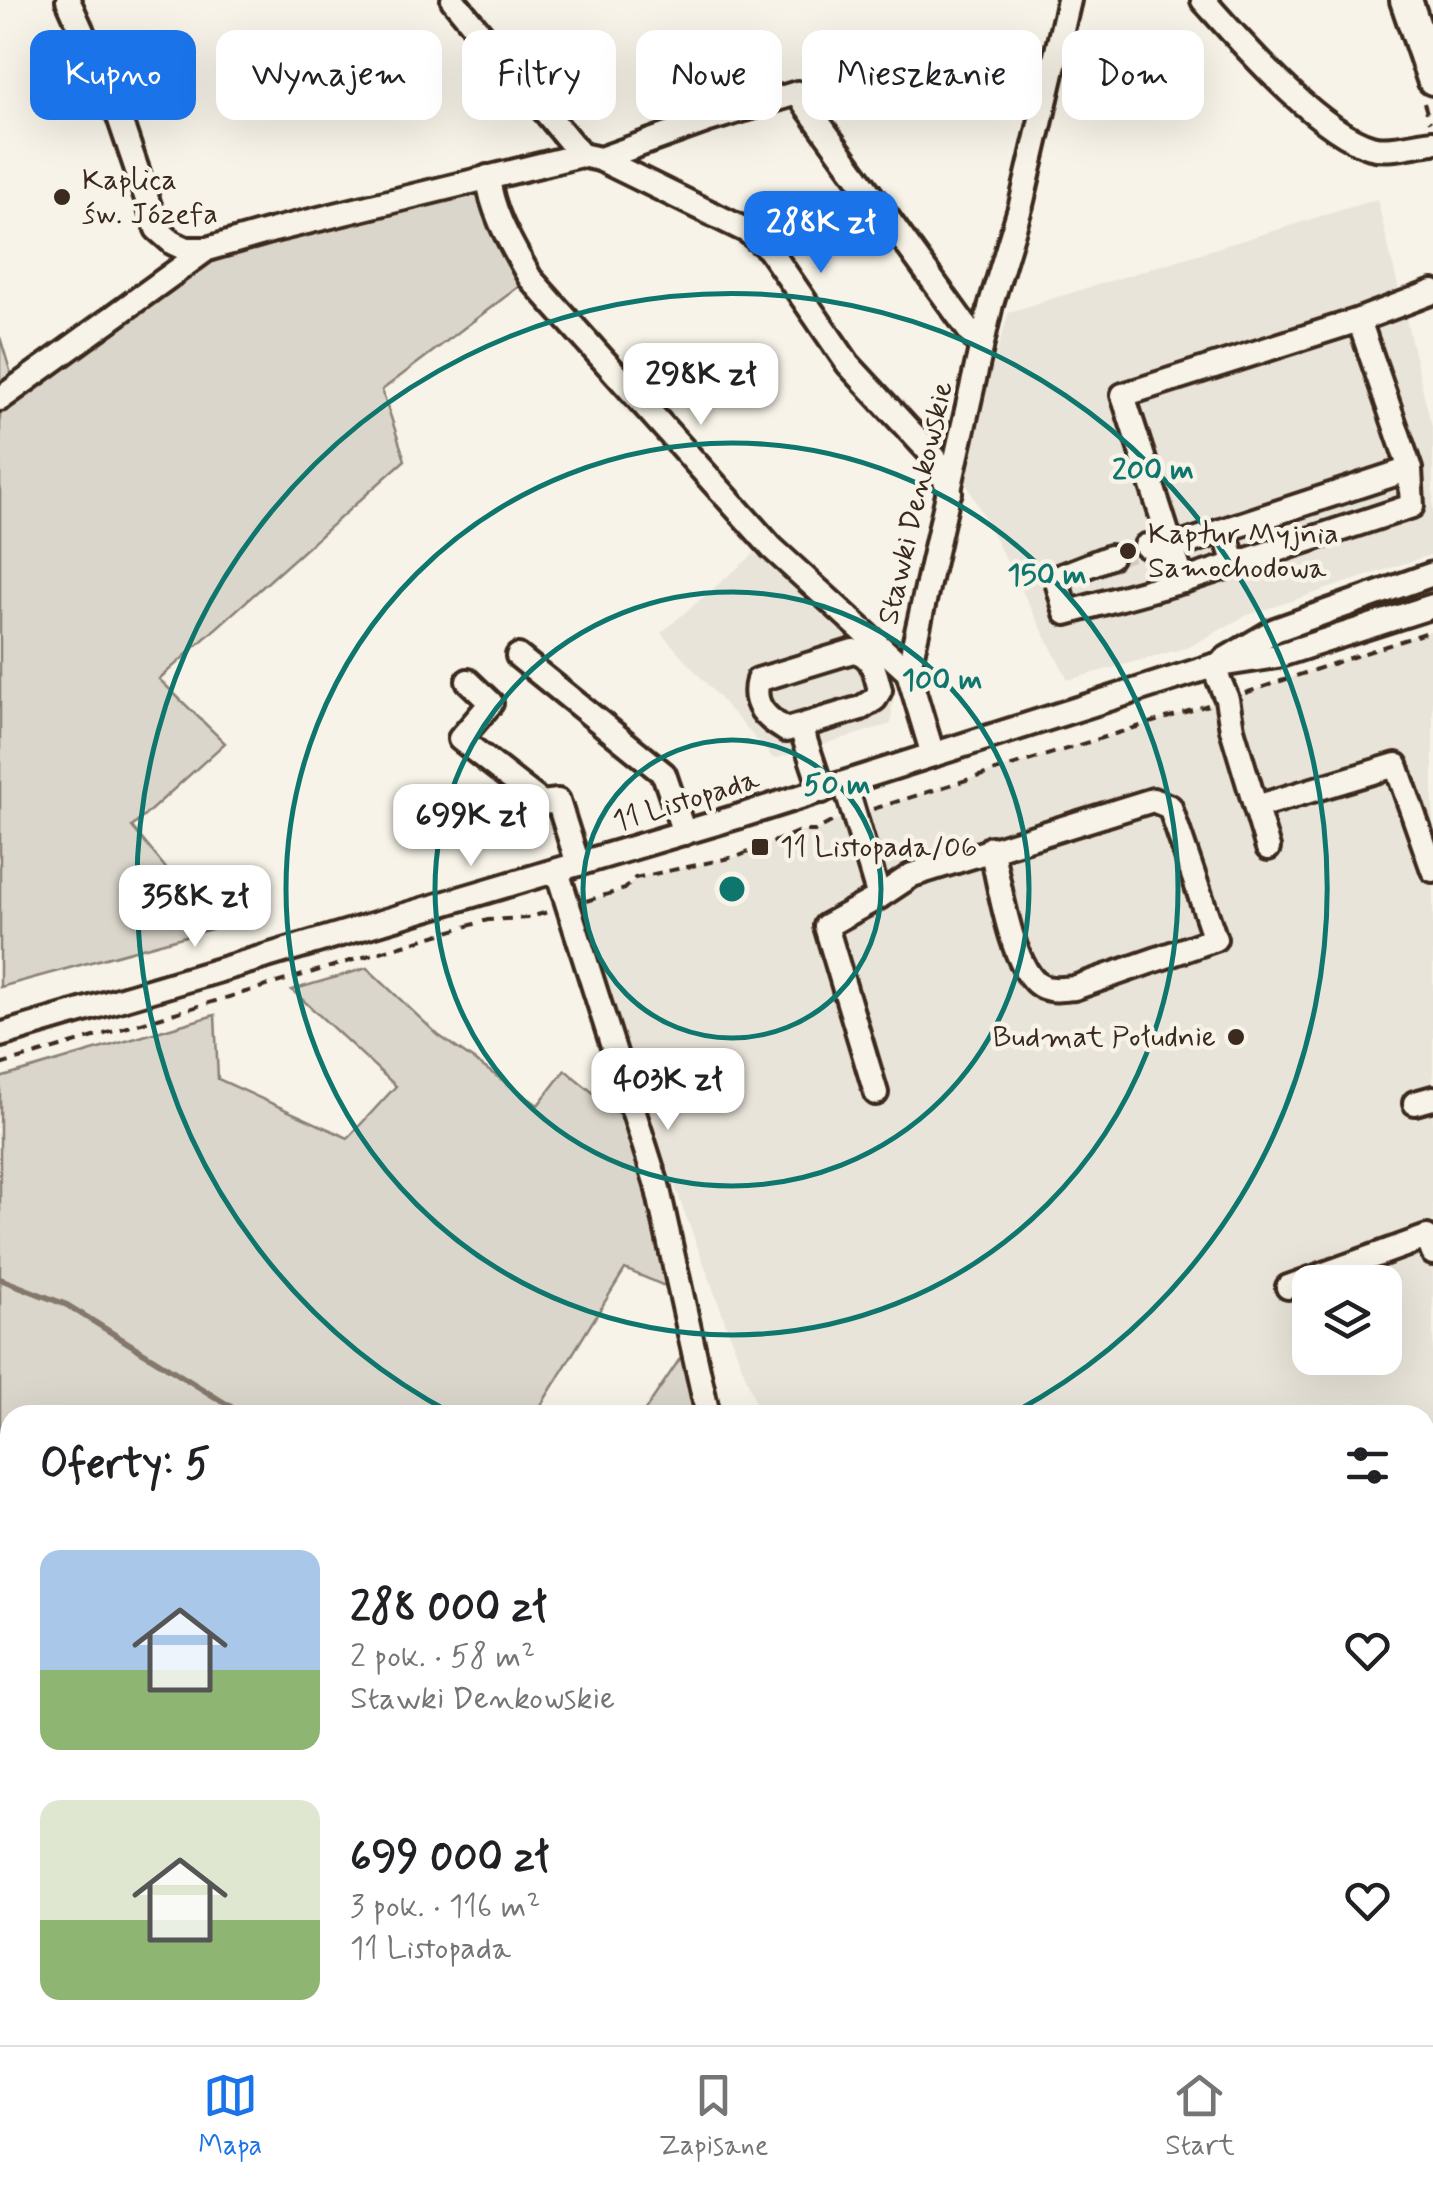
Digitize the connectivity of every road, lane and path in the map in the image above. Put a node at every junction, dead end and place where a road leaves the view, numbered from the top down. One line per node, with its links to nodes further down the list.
1 (68, 0): 10 (street)
2 (452, 0): 8 (street)
3 (1068, 0): 13 (street, Stawki Denkowskie)
4 (1202, 0): 7 (street)
5 (1406, 0): 6 (main road)
6 (1433, 79)
7 (1433, 142)
8 (590, 157): 9 (street); 13 (street); 16 (street)
9 (488, 177): 10 (street); 28 (street, Stawki Denkowskie)
10 (208, 250): 14 (street)
11 (1433, 292): 12 (street)
12 (1359, 320): 15 (street); 19 (street)
13 (981, 347): 16 (street, Stawki Denkowskie)
14 (0, 399)
15 (1410, 469): 17 (street); 21 (street)
16 (950, 492): 28 (street, Stawki Denkowskie)
17 (1224, 530): 19 (street); 21 (street)
18 (1146, 546): 19 (street)
19 (1172, 548): 23 (street)
20 (1110, 556): 23 (street)
21 (1235, 564): 23 (street)
22 (1433, 574): 27 (street, 11 Listopada)
23 (1183, 580)
24 (1433, 606): 27 (street, 11 Listopada)
25 (1433, 630): 30 (path)
26 (518, 656): 36 (street)
27 (1214, 666): 30 (street); 32 (street, 11 Listopada)
28 (908, 672): 32 (street, Stawki Denkowskie)
29 (468, 682): 39 (street)
30 (1227, 699): 34 (street); 35 (path)
31 (802, 728): 31 (street); 33 (street)
32 (933, 755): 33 (street, 11 Listopada)
33 (834, 787): 35 (street); 36 (street, 11 Listopada)
34 (1256, 806): 38 (street); 40 (street)
35 (856, 814): 41 (street); 42 (path)
36 (684, 833): 39 (street, 11 Listopada)
37 (991, 848): 37 (street); 41 (street)
38 (1268, 848)
39 (568, 868): 42 (street); 43 (street, 11 Listopada)
40 (1433, 870)
41 (880, 898): 45 (street)
42 (570, 905): 44 (path); 48 (street)
43 (0, 1035)
44 (0, 1065)
45 (876, 1093)
46 (1433, 1253): 47 (street)
47 (1288, 1287)
48 (706, 1405)

